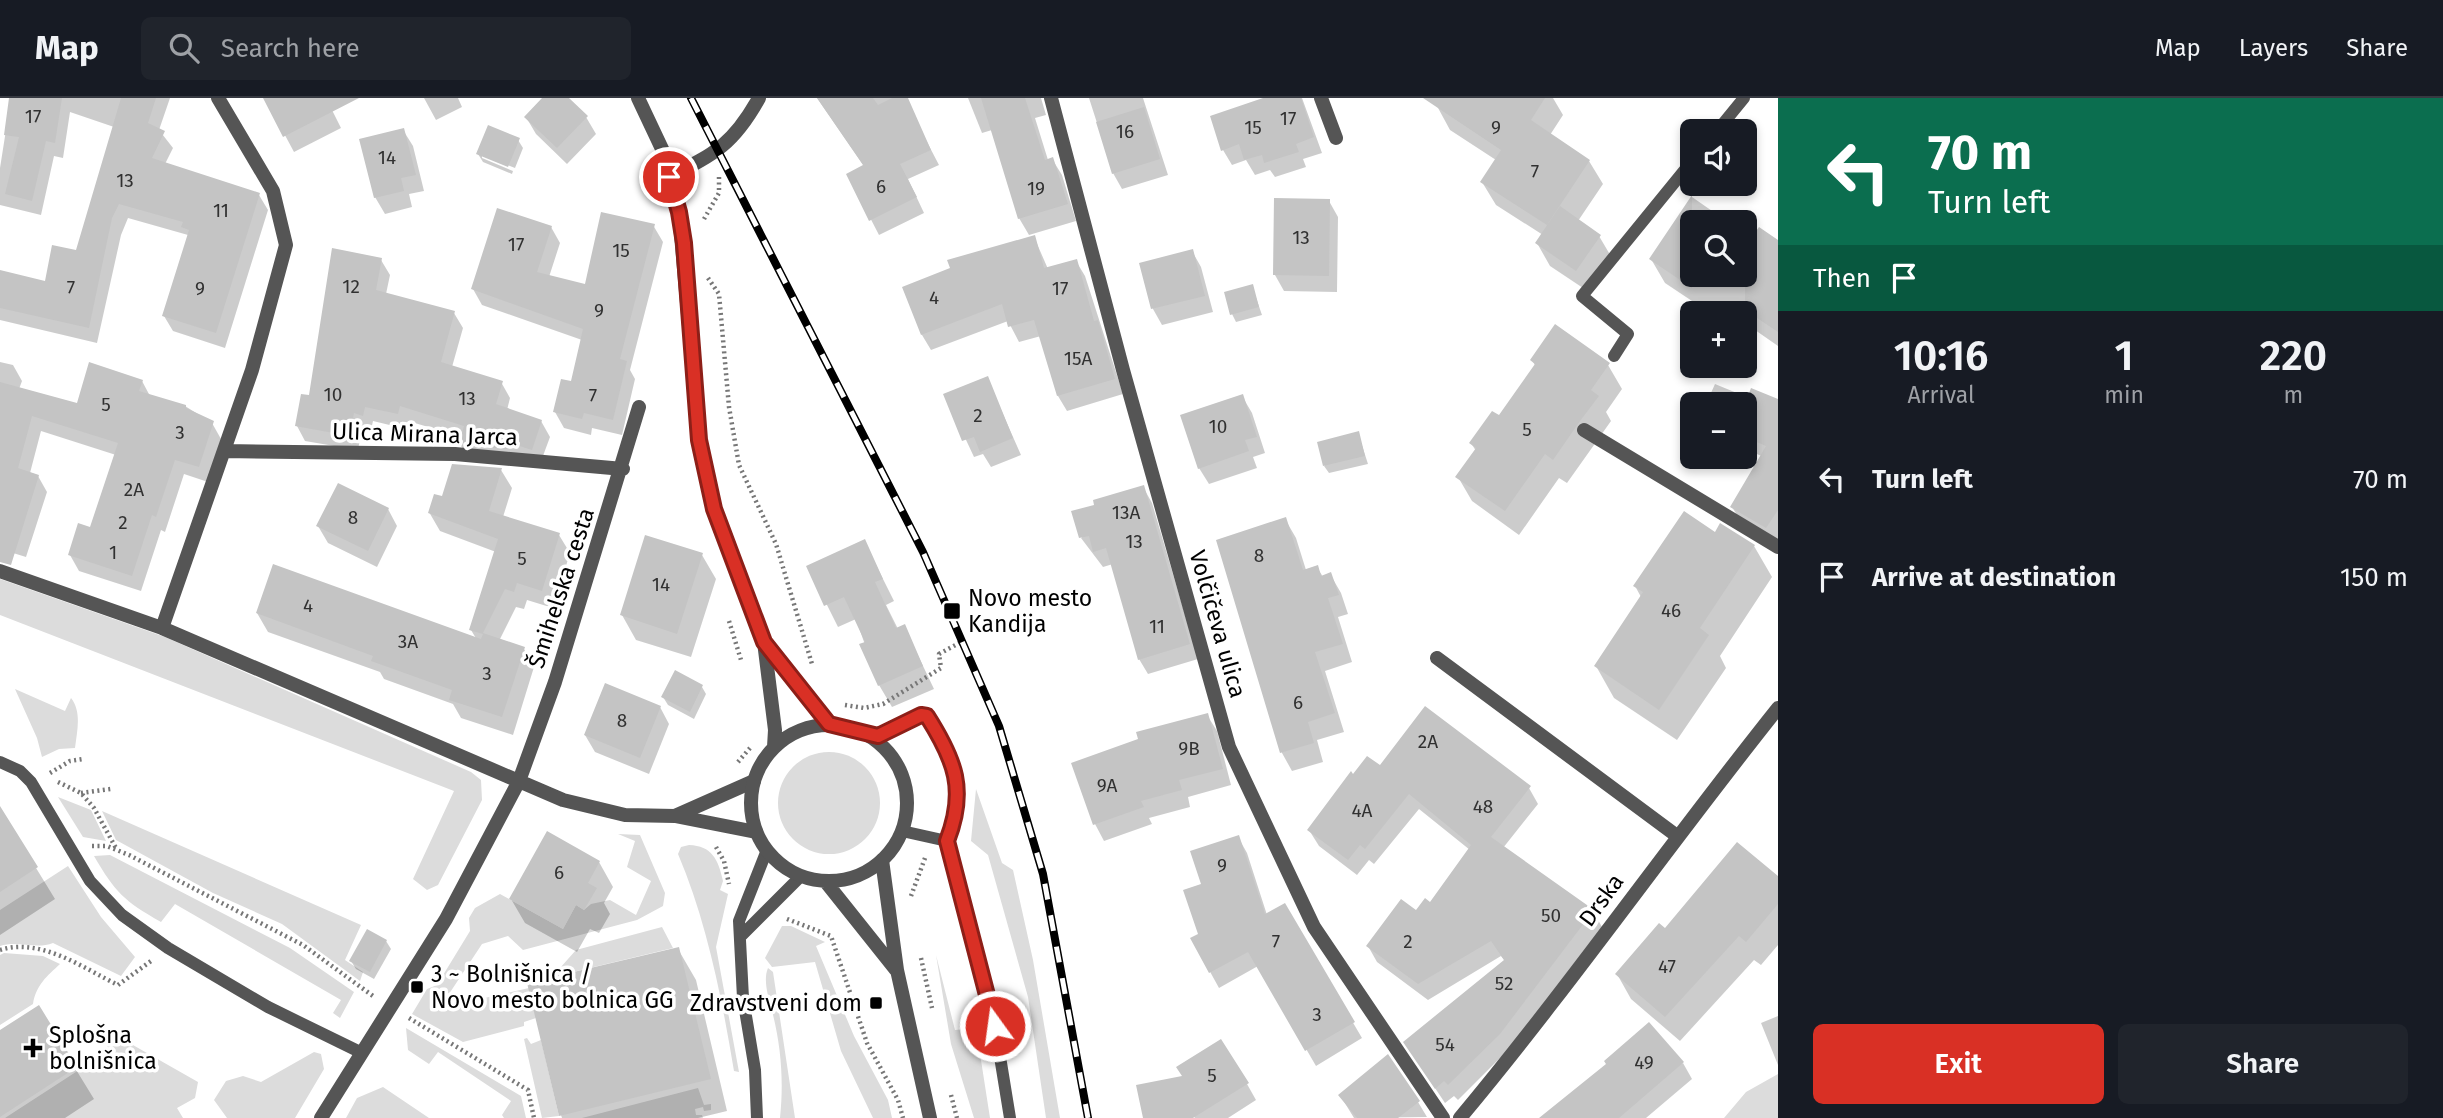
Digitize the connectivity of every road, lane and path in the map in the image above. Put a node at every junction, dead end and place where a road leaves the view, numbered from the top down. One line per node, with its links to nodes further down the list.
1 (218, 98): 17 (street)
2 (638, 98): 11 (street)
3 (759, 98): 11 (street)
4 (1051, 98): 72 (street, Volčičeva ulica)
5 (1321, 98): 8 (street)
6 (1744, 98): 7 (lane)
7 (1727, 119)
8 (1336, 138)
9 (719, 171): 12 (path)
10 (1680, 176): 14 (lane)
11 (669, 177): 22 (street)
12 (704, 219)
13 (719, 294): 25 (path)
14 (1614, 356)
15 (639, 407): 18 (street, Šmihelska cesta)
16 (1584, 430): 19 (street)
17 (224, 451): 18 (street, Ulica Mirana Jarca); 21 (street)
18 (623, 469): 35 (street, Šmihelska cesta)
19 (1778, 547)
20 (0, 571): 21 (street)
21 (162, 628): 35 (street)
22 (764, 642): 28 (street); 31 (street)
23 (961, 642): 26 (path)
24 (1437, 659): 42 (street)
25 (816, 674)
26 (839, 701)
27 (1778, 708): 42 (street, Drska)
28 (829, 724): 29 (street); 31 (street)
29 (869, 736): 40 (street); 43 (lane)
30 (752, 744): 34 (path)
31 (774, 747): 36 (street)
32 (83, 759): 38 (path)
33 (0, 762): 47 (lane)
34 (729, 768)
35 (519, 781): 39 (street); 63 (street, Šmihelska cesta)
36 (754, 781): 39 (street); 41 (street)
37 (111, 789): 38 (path)
38 (80, 793): 45 (path)
39 (675, 816): 41 (street)
40 (902, 831): 43 (lane); 48 (street)
41 (756, 832): 46 (street)
42 (1676, 836): 73 (street, Drska)
43 (947, 841): 71 (lane)
44 (713, 844): 52 (path)
45 (117, 850): 47 (path); 60 (path)
46 (767, 850): 50 (street); 55 (lane)
47 (72, 854): 56 (lane)
48 (882, 860): 51 (street); 59 (street)
49 (923, 863): 53 (path)
50 (801, 876): 51 (street); 55 (lane)
51 (825, 881): 59 (street)
52 (729, 886)
53 (908, 904)
54 (782, 918): 68 (path)
55 (740, 937): 67 (lane)
56 (169, 948): 57 (path); 63 (lane)
57 (0, 950)
58 (920, 954): 62 (path)
59 (897, 970): 69 (street)
60 (373, 996)
61 (408, 1017): 66 (path)
62 (934, 1021)
63 (362, 1053): 65 (street, Šmihelska cesta)
64 (949, 1084): 70 (path)
65 (320, 1118)
66 (534, 1118)
67 (757, 1118)
68 (903, 1118)
69 (930, 1118)
70 (957, 1118)
71 (1010, 1118)
72 (1443, 1118)
73 (1460, 1118)

